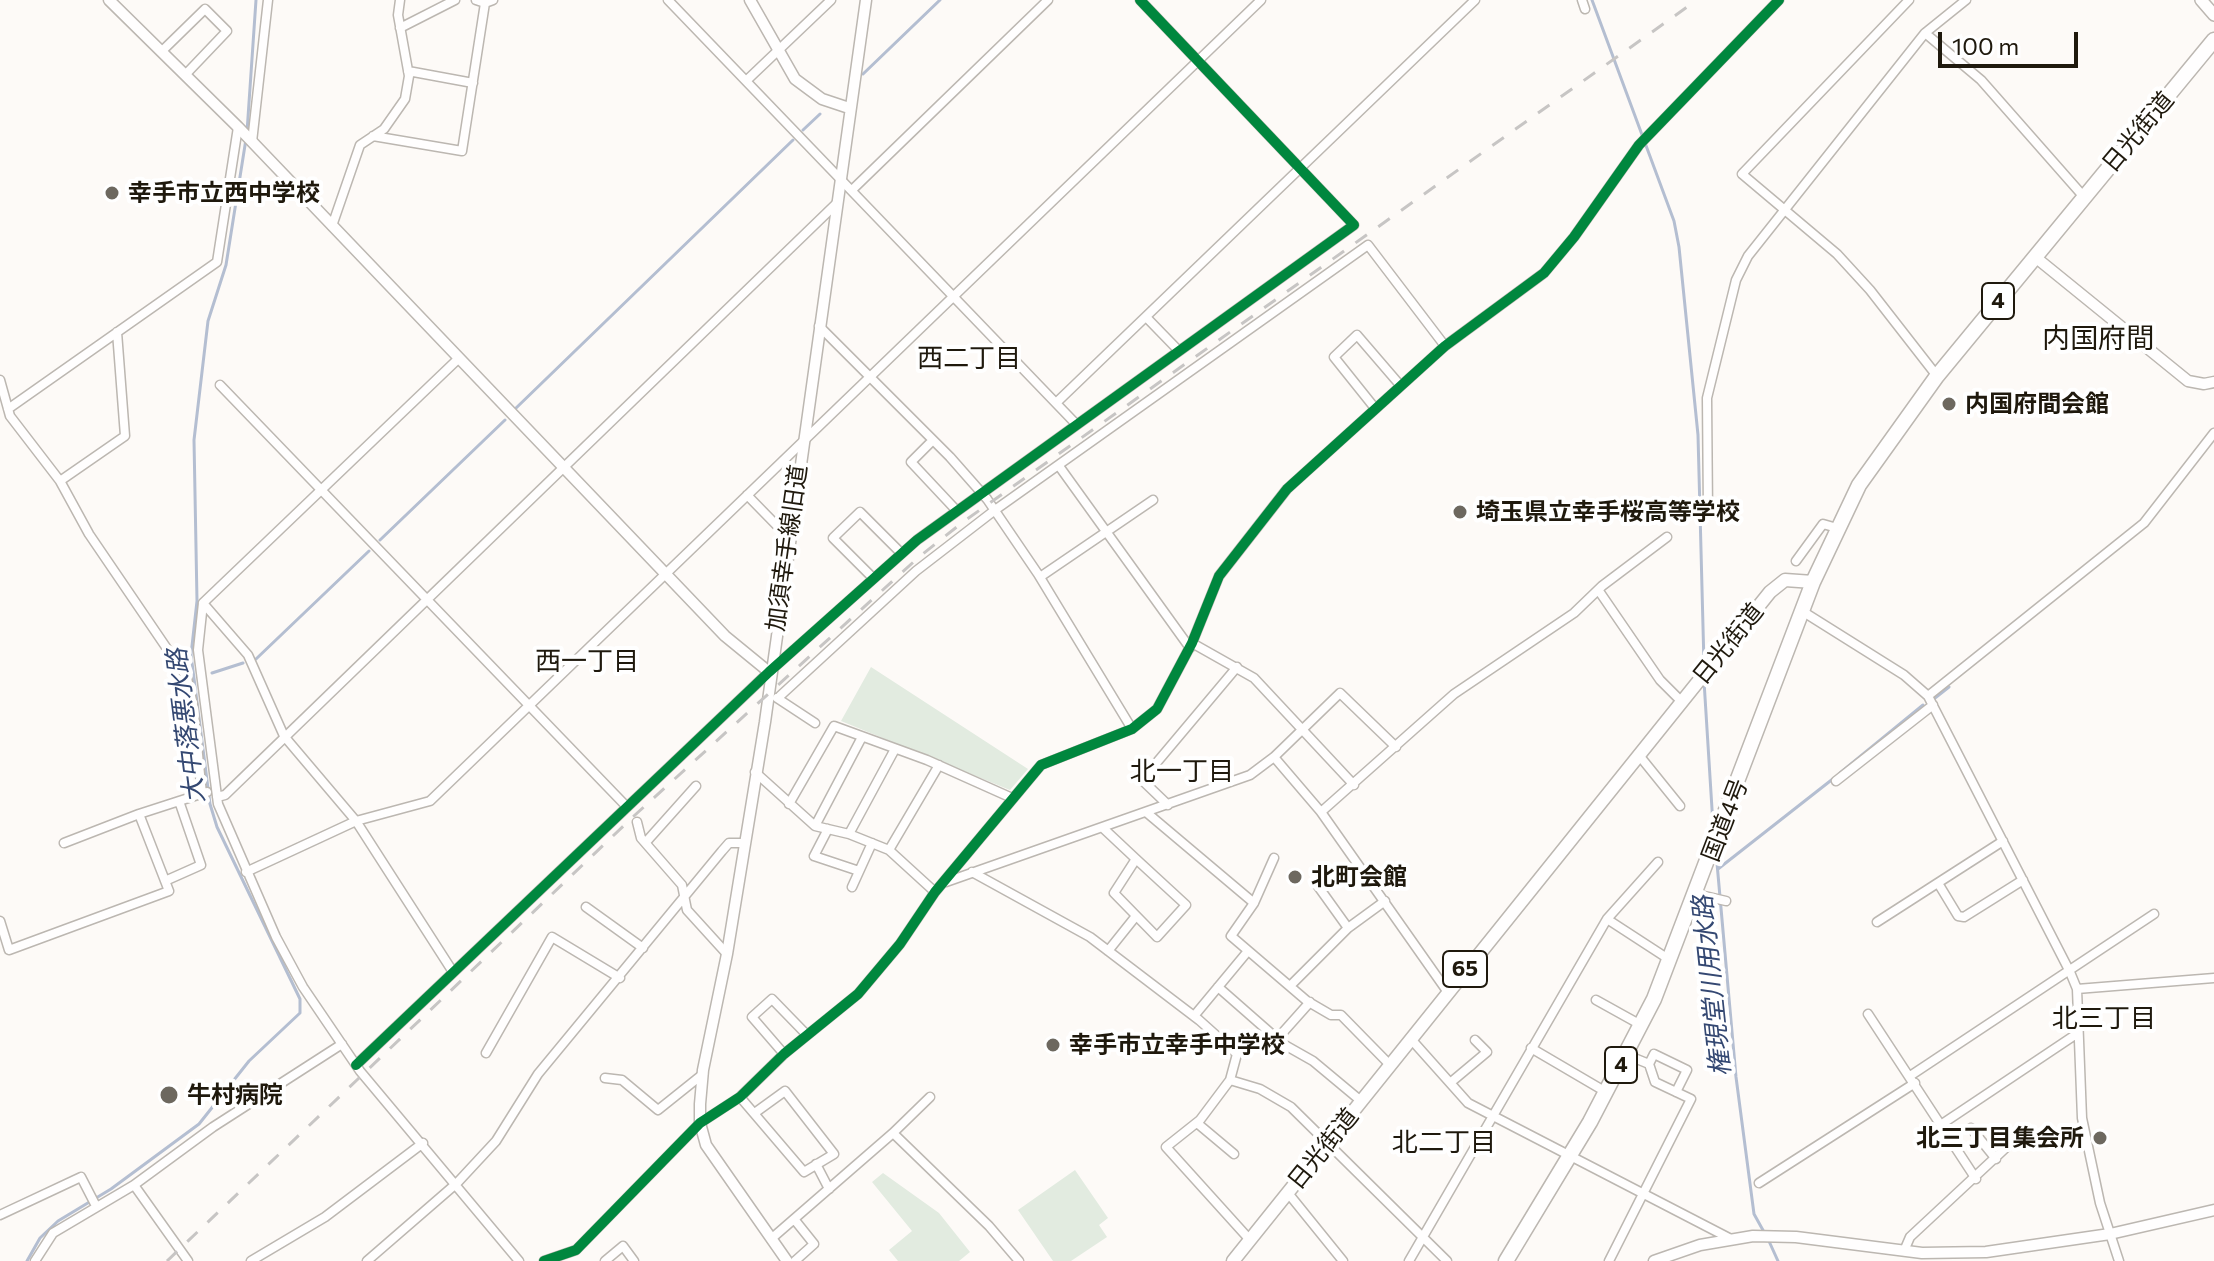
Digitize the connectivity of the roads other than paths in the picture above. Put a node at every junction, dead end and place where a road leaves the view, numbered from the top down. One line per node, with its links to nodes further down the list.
1 (109, 0): 22 (street)
2 (268, 0): 32 (street)
3 (400, 0): 19 (street)
4 (455, 0): 19 (street)
5 (668, 0): 27 (street)
6 (750, 0): 23 (street)
7 (831, 0): 23 (street)
8 (866, 0): 29 (street, 加須幸手線旧道)
9 (1048, 0): 35 (street)
10 (1140, 0): 24 (street)
11 (1261, 0): 24 (street)
12 (1475, 0): 33 (street)
13 (1779, 0): 45 (street)
14 (1909, 0): 38 (street)
15 (1966, 0): 20 (street)
16 (2201, 0): 18 (main road)
17 (485, 1): 28 (street)
18 (2214, 15)
19 (400, 28): 25 (street)
20 (1925, 33): 36 (street); 38 (street)
21 (2214, 40): 36 (highway, 日光街道 / 4)
22 (162, 51): 26 (street); 26 (street)
23 (777, 53): 27 (street); 29 (street)
24 (1198, 61): 33 (street); 41 (street)
25 (408, 71): 28 (street); 31 (street)
26 (186, 74): 30 (street)
27 (746, 81): 34 (street)
28 (473, 83): 31 (street)
29 (849, 108): 34 (street, 加須幸手線旧道)
30 (240, 129): 32 (street); 44 (street)
31 (373, 136): 39 (street)
32 (252, 142): 39 (street)
33 (1302, 167): 42 (street); 46 (street)
34 (839, 175): 35 (street); 37 (street, 加須幸手線旧道)
35 (852, 190): 41 (street)
36 (2084, 197): 40 (highway, 日光街道 / 4)
37 (837, 203): 43 (street, 加須幸手線旧道); 62 (street)
38 (1784, 210): 48 (street); 70 (street)
39 (332, 226): 47 (street)
40 (2034, 256): 48 (highway, 日光街道 / 4); 51 (street)
41 (954, 297): 49 (street); 54 (street)
42 (1146, 317): 46 (street); 54 (street)
43 (819, 326): 49 (street); 59 (street, 加須幸手線旧道)
44 (117, 332): 56 (street); 63 (street)
45 (1445, 346): 53 (street); 61 (street)
46 (1179, 351): 57 (street)
47 (458, 359): 62 (street); 64 (street)
48 (1937, 376): 71 (highway, 日光街道 / 4)
49 (869, 377): 59 (street); 60 (street)
50 (0, 380): 56 (street)
51 (2214, 382)
52 (220, 385): 64 (street)
53 (1400, 385): 55 (street); 55 (street)
54 (1056, 403): 57 (street)
55 (1374, 407): 85 (street)
56 (8, 409): 63 (street)
57 (1076, 424): 65 (street)
58 (2214, 433): 89 (street)
59 (803, 440): 66 (street); 73 (street, 加須幸手線旧道)
60 (933, 440): 65 (street); 68 (street)
61 (1059, 466): 69 (street); 72 (street)
62 (563, 468): 77 (street); 82 (street)
63 (60, 481): 108 (street)
64 (322, 491): 82 (street); 83 (street)
65 (981, 492): 68 (street); 69 (street)
66 (747, 495): 73 (street); 77 (street)
67 (1153, 500): 72 (street)
68 (956, 510): 75 (street)
69 (995, 510): 78 (street); 88 (street)
70 (1708, 513)
71 (1837, 528): 76 (street); 80 (highway, 日光街道 / 4)
72 (1105, 533): 78 (street); 85 (street)
73 (788, 537): 87 (street, 加須幸手線旧道)
74 (1667, 537): 81 (street)
75 (901, 553): 79 (street); 79 (street)
76 (1796, 561)
77 (666, 573): 87 (street); 92 (street)
78 (1040, 577): 95 (street)
79 (873, 578): 87 (street)
80 (1813, 582): 84 (highway, 国道4号 / 4); 90 (main road, 日光街道 / 65)
81 (1599, 591): 90 (street); 99 (street)
82 (426, 600): 92 (street); 97 (street)
83 (203, 603): 97 (street); 108 (street)
84 (1802, 611): 89 (street); 143 (highway, 国道4号 / 4)
85 (1191, 645): 86 (street); 95 (street)
86 (1237, 667): 96 (street); 112 (street)
87 (769, 672): 91 (street, 加須幸手線旧道); 114 (street)
88 (780, 696): 91 (street); 94 (street)
89 (1928, 696): 93 (street)
90 (1681, 701): 101 (main road, 日光街道 / 65)
91 (767, 703): 104 (street, 加須幸手線旧道)
92 (529, 705): 114 (street); 118 (street)
93 (1933, 705): 105 (street); 124 (street)
94 (815, 723)
95 (1132, 729): 109 (street)
96 (1303, 729): 99 (street); 102 (street); 106 (street)
97 (284, 736): 108 (street); 118 (street)
98 (862, 737): 100 (street); 111 (street); 120 (street)
99 (1396, 747): 106 (street)
100 (895, 749): 103 (street); 123 (street)
101 (1638, 754): 113 (street); 167 (main road, 日光街道 / 65)
102 (1274, 757): 112 (street); 116 (street)
103 (939, 765): 109 (street); 129 (street)
104 (755, 772): 111 (street); 127 (street, 加須幸手線旧道)
105 (1836, 781)
106 (1354, 785): 116 (street)
107 (696, 786): 125 (street)
108 (211, 793): 110 (street); 134 (street)
109 (1012, 798): 138 (street)
110 (179, 801): 117 (street); 137 (street)
111 (789, 804): 120 (street)
112 (1168, 805): 115 (street)
113 (1680, 806)
114 (627, 807): 160 (street)
115 (1146, 812): 121 (street); 147 (street)
116 (1321, 812): 144 (street)
117 (139, 814): 126 (street); 137 (street)
118 (356, 821): 134 (street); 160 (street)
119 (637, 822): 125 (street)
120 (815, 826): 122 (street)
121 (1103, 828): 131 (street); 135 (street)
122 (828, 829): 123 (street); 133 (street)
123 (849, 834): 128 (street)
124 (2003, 841): 136 (street); 140 (street)
125 (646, 842): 146 (street)
126 (64, 843)
127 (743, 843): 146 (street); 158 (street, 加須幸手線旧道)
128 (872, 843): 129 (street); 133 (street)
129 (889, 850): 142 (street)
130 (1274, 858): 147 (street)
131 (1136, 859): 150 (street); 150 (street)
132 (1658, 862): 151 (street)
133 (859, 871): 141 (street)
134 (246, 872): 178 (street)
135 (972, 872): 138 (street); 156 (street)
136 (2023, 880): 140 (street); 161 (street)
137 (165, 881): 152 (street)
138 (945, 882): 142 (street)
139 (1315, 882): 154 (street)
140 (1938, 883): 153 (street)
141 (852, 887)
142 (935, 892): 174 (street)
143 (1696, 894): 145 (street); 159 (highway, 国道4号 / 4)
144 (1385, 901): 154 (street); 167 (street)
145 (1726, 901)
146 (683, 902): 155 (street); 158 (street)
147 (1254, 903): 157 (street)
148 (586, 907): 155 (street)
149 (2154, 914): 161 (street)
150 (1136, 916): 156 (street)
151 (1607, 919): 159 (street); 179 (street)
152 (0, 921)
153 (1877, 922)
154 (1348, 928): 164 (street)
155 (643, 948): 162 (street)
156 (1108, 951): 171 (street)
157 (1248, 951): 164 (street); 165 (street)
158 (727, 954): 186 (street, 加須幸手線旧道)
159 (1671, 961): 172 (highway, 国道4号 / 4)
160 (453, 972): 184 (street)
161 (2070, 972): 166 (street); 189 (street)
162 (620, 978): 180 (street); 211 (street)
163 (2214, 978): 166 (street)
164 (1290, 986): 169 (street)
165 (1218, 987): 171 (street); 176 (street)
166 (2077, 989): 173 (street)
167 (1447, 991): 175 (main road, 日光街道 / 65)
168 (1596, 1000): 172 (street)
169 (1310, 1002): 176 (street); 185 (street)
170 (1868, 1014): 189 (street)
171 (1194, 1016): 188 (street)
172 (1641, 1026): 182 (highway, 国道4号 / 4)
173 (2078, 1033): 200 (street); 221 (street)
174 (807, 1035): 181 (street); 181 (street)
175 (1410, 1038): 185 (main road, 日光街道 / 65); 190 (street)
176 (1277, 1039): 195 (street)
177 (1475, 1040): 190 (street)
178 (342, 1044): 184 (street); 213 (street)
179 (1531, 1048): 191 (street); 197 (street)
180 (486, 1053)
181 (784, 1054): 193 (street)
182 (1627, 1055): 183 (street); 191 (highway, 国道4号 / 4)
183 (1649, 1064): 192 (street); 192 (street)
184 (356, 1065): 205 (street)
185 (1390, 1065): 195 (main road, 日光街道 / 65)
186 (703, 1074): 187 (street); 198 (street, 加須幸手線旧道)
187 (605, 1078)
188 (1230, 1080): 199 (street); 203 (street)
189 (1912, 1080): 200 (street); 212 (street)
190 (1450, 1083): 197 (street)
191 (1607, 1092): 207 (highway, 国道4号 / 4)
192 (1676, 1092): 215 (street)
193 (740, 1097): 196 (street); 198 (street)
194 (930, 1097): 202 (street)
195 (1361, 1101): 203 (main road, 日光街道 / 65)
196 (756, 1112): 209 (street); 209 (street)
197 (1491, 1115): 207 (street); 222 (street)
198 (700, 1123): 224 (street, 加須幸手線旧道); 233 (street)
199 (1197, 1123): 206 (street); 225 (street)
200 (1942, 1124): 210 (street)
201 (1971, 1128): 208 (street)
202 (893, 1133): 214 (street); 238 (street)
203 (1329, 1142): 216 (main road, 日光街道 / 65); 222 (street)
204 (2012, 1142): 208 (street)
205 (423, 1143): 211 (street); 230 (street)
206 (1234, 1154)
207 (1572, 1154): 215 (street); 243 (highway, 国道4号 / 4)
208 (1996, 1159): 210 (street)
209 (816, 1164): 214 (street)
210 (1976, 1179): 226 (street)
211 (457, 1183): 231 (street); 232 (street)
212 (1759, 1183)
213 (134, 1185): 217 (street); 229 (street)
214 (829, 1189): 220 (street)
215 (1643, 1191): 223 (street); 244 (street)
216 (1288, 1193): 225 (main road, 日光街道 / 65); 240 (street)
217 (96, 1205): 219 (street); 228 (street)
218 (2214, 1210): 221 (street)
219 (0, 1215)
220 (794, 1219): 224 (street); 237 (street)
221 (2110, 1234): 227 (street); 246 (street)
222 (1424, 1237): 241 (street); 242 (street)
223 (1729, 1238): 226 (street); 245 (street)
224 (771, 1239): 236 (street, 加須幸手線旧道)
225 (1250, 1240): 239 (main road, 日光街道 / 65)
226 (1904, 1251): 227 (street)
227 (1922, 1257)
228 (35, 1261)
229 (188, 1261)
230 (251, 1261)
231 (367, 1261)
232 (519, 1261)
233 (544, 1261)
234 (605, 1261): 235 (street)
235 (634, 1261)
236 (787, 1261)
237 (795, 1261)
238 (1019, 1261)
239 (1233, 1261)
240 (1343, 1261)
241 (1409, 1261)
242 (1447, 1261)
243 (1506, 1261)
244 (1609, 1261)
245 (1654, 1261)
246 (2119, 1261)

